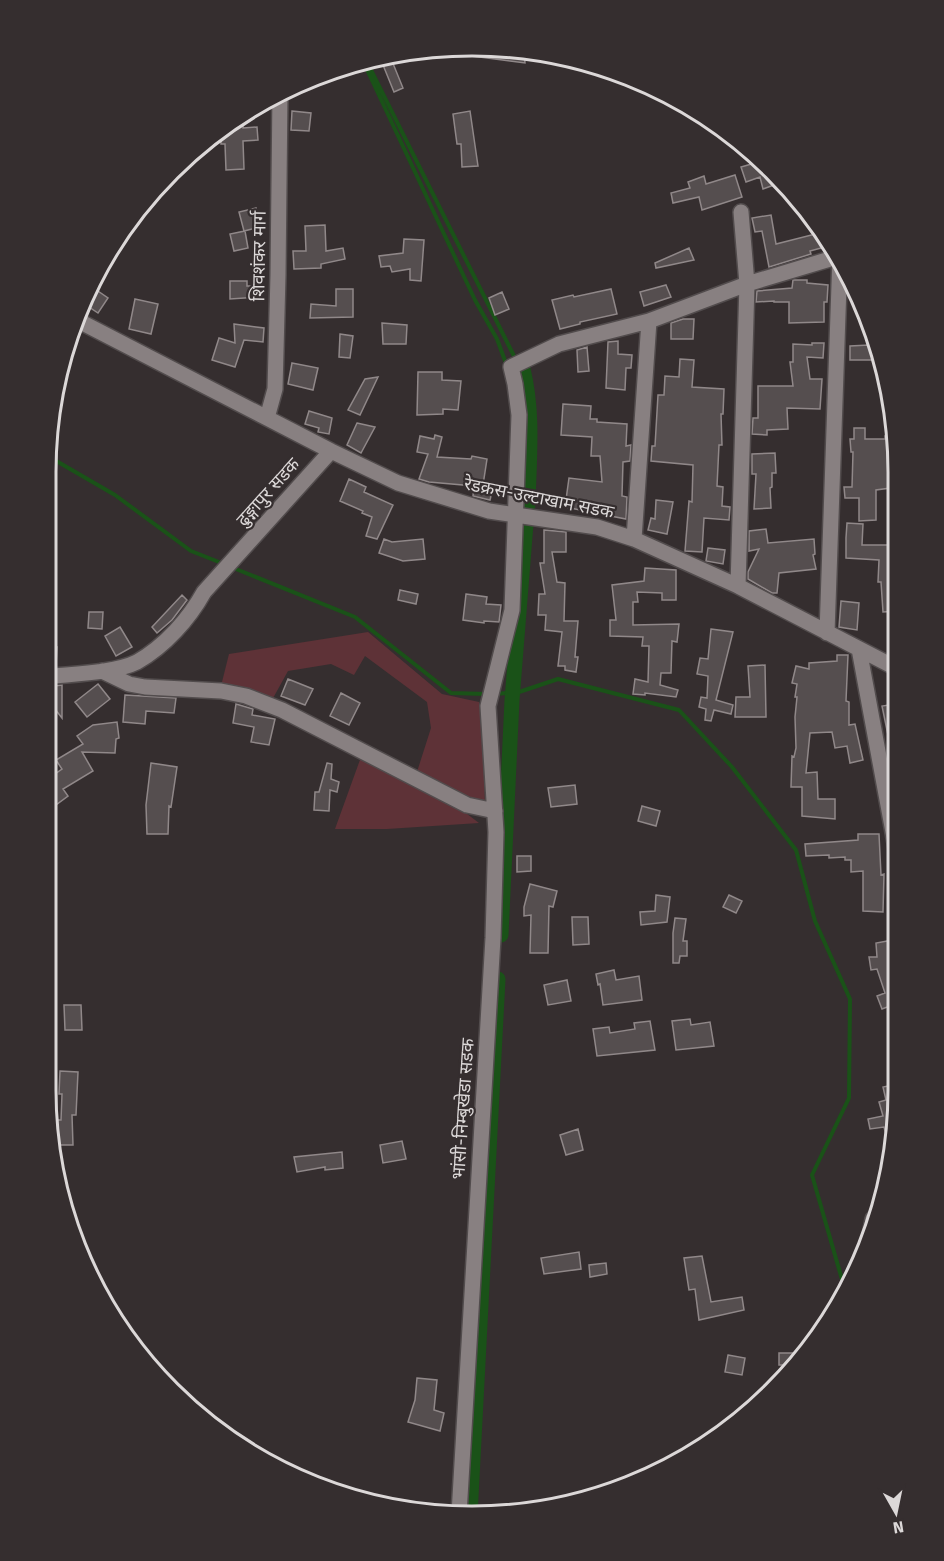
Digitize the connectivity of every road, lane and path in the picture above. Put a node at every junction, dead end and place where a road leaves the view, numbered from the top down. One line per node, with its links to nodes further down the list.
1 (280, 102): 8 (street, शिवशंकर मार्ग)
2 (741, 212): 5 (street)
3 (830, 259): 5 (street)
4 (839, 276): 13 (street)
5 (747, 284): 6 (street); 12 (street)
6 (649, 321): 10 (street); 11 (street)
7 (83, 323): 8 (street, रेडक्रस-उल्टाखाम सडक)
8 (267, 418): 9 (street, रेडक्रस-उल्टाखाम सडक)
9 (331, 451): 10 (street, रेडक्रस-उल्टाखाम सडक); 16 (street, ढुङ्गापुर सडक)
10 (516, 516): 11 (street, रेडक्रस-उल्टाखाम सडक); 19 (street, भांसी-निम्बुखेडा सडक)
11 (634, 539): 12 (street, रेडक्रस-उल्टाखाम सडक)
12 (738, 586): 13 (street, रेडक्रस-उल्टाखाम सडक)
13 (827, 633): 14 (street, रेडक्रस-उल्टाखाम सडक)
14 (859, 649): 15 (street, रेडक्रस-उल्टाखाम सडक); 18 (street)
15 (888, 664)
16 (102, 671): 17 (street); 19 (street)
17 (56, 676)
18 (888, 805)
19 (495, 811): 20 (street, भांसी-निम्बुखेडा सडक)
20 (459, 1506)

